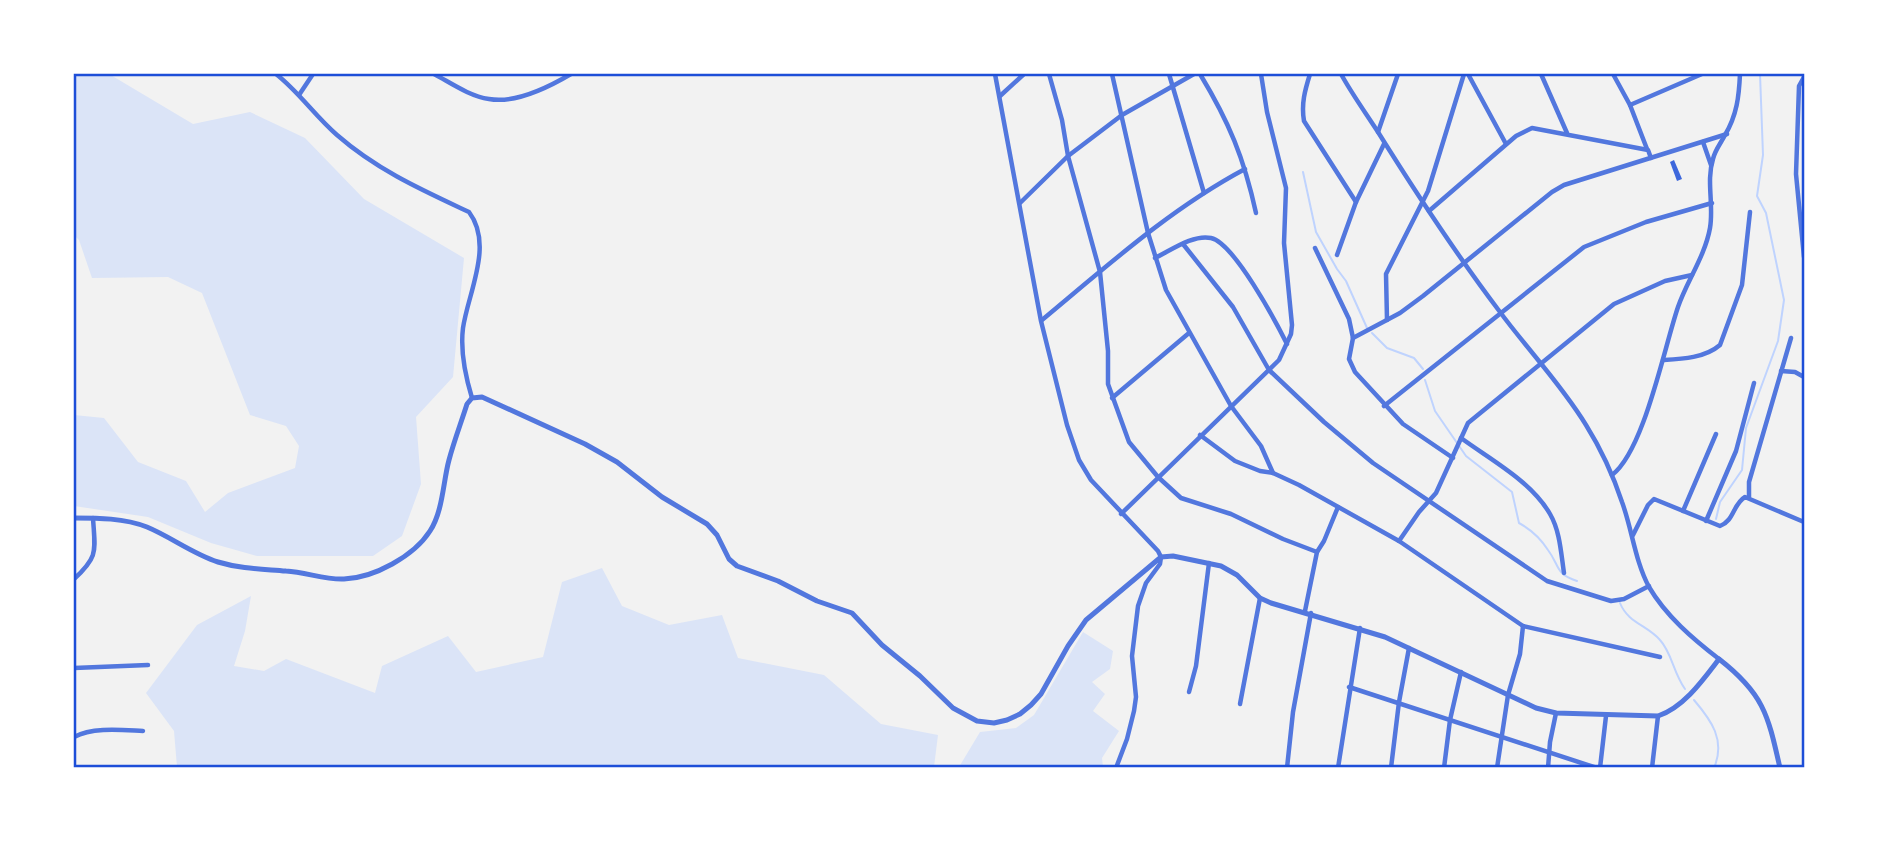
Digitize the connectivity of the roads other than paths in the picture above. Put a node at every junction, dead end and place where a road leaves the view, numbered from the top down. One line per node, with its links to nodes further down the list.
1 (276, 74): 25 (street)
2 (313, 74): 25 (street)
3 (435, 74): 4 (street)
4 (571, 74)
5 (995, 74): 26 (street)
6 (1024, 74): 26 (street)
7 (1049, 74): 36 (street)
8 (1112, 74): 28 (street)
9 (1169, 74): 24 (street)
10 (1194, 74): 24 (street)
11 (1200, 74): 39 (street)
12 (1261, 74): 63 (street)
13 (1310, 74): 41 (street)
14 (1341, 74): 29 (street)
15 (1398, 74): 29 (street)
16 (1466, 74): 34 (street); 42 (street)
17 (1541, 74): 30 (street)
18 (1613, 74): 27 (street)
19 (1686, 74): 23 (street)
20 (1702, 74): 23 (street)
21 (1740, 74): 31 (street)
22 (1804, 77): 52 (street)
23 (1689, 79): 27 (street)
24 (1173, 84): 28 (street); 40 (street)
25 (299, 95): 70 (street)
26 (999, 97): 44 (street)
27 (1630, 105): 35 (street)
28 (1122, 116): 36 (street); 48 (street)
29 (1378, 133): 33 (street)
30 (1567, 134): 34 (street); 35 (street)
31 (1727, 134): 32 (street); 38 (street)
32 (1703, 142): 37 (street); 38 (street)
33 (1384, 144): 41 (street); 42 (street)
34 (1506, 144): 45 (street)
35 (1648, 150): 37 (street)
36 (1068, 156): 44 (street); 55 (street)
37 (1651, 158): 54 (street)
38 (1711, 166): 43 (street)
39 (1245, 169): 40 (street); 47 (street)
40 (1204, 193): 48 (street)
41 (1356, 202): 51 (street)
42 (1423, 202): 45 (street); 58 (street)
43 (1712, 203): 56 (street); 57 (street)
44 (1020, 204): 59 (street)
45 (1429, 211): 54 (street)
46 (1749, 212): 64 (street)
47 (1256, 213)
48 (1148, 233): 53 (street); 55 (street)
49 (1183, 244): 53 (street); 63 (street); 66 (street)
50 (1315, 248): 61 (street)
51 (1337, 255)
52 (1804, 257)
53 (1154, 258): 60 (street)
54 (1464, 262): 57 (street); 58 (street)
55 (1100, 272): 59 (street); 71 (street)
56 (1692, 275): 64 (street); 65 (street)
57 (1502, 314): 65 (street); 73 (street)
58 (1387, 320): 61 (street)
59 (1041, 321): 85 (street)
60 (1189, 333): 71 (street); 72 (street)
61 (1353, 338): 73 (street)
62 (1791, 338): 67 (street)
63 (1287, 344): 66 (street)
64 (1663, 360): 79 (street)
65 (1543, 364): 76 (street); 79 (street)
66 (1269, 370): 72 (street); 82 (street)
67 (1781, 371): 68 (street); 81 (street)
68 (1804, 377)
69 (1754, 383): 88 (street)
70 (472, 398): 87 (street); 93 (street)
71 (1112, 398): 80 (street)
72 (1231, 406): 75 (street); 78 (street)
73 (1384, 406): 77 (street)
74 (1716, 434): 84 (street)
75 (1200, 435): 78 (street); 80 (street)
76 (1461, 440): 77 (street); 95 (street)
77 (1454, 456): 82 (street)
78 (1273, 472): 83 (street)
79 (1612, 475): 90 (street)
80 (1158, 477): 85 (street); 92 (street)
81 (1749, 497): 88 (street); 89 (street)
82 (1428, 500): 91 (street); 97 (street)
83 (1338, 507): 91 (street); 92 (street)
84 (1683, 511): 88 (street); 90 (street)
85 (1121, 514): 93 (street)
86 (74, 518): 87 (street)
87 (93, 518): 96 (street)
88 (1706, 521)
89 (1804, 522)
90 (1632, 536): 97 (street)
91 (1399, 541): 100 (street)
92 (1317, 552): 99 (street)
93 (1161, 557): 94 (street); 121 (street)
94 (1209, 563): 98 (street); 109 (street)
95 (1564, 573)
96 (74, 579)
97 (1649, 586): 104 (street)
98 (1260, 598): 99 (street); 112 (street)
99 (1308, 612): 101 (street); 122 (street)
100 (1523, 626): 103 (street); 110 (street)
101 (1360, 628): 102 (street); 108 (street)
102 (1409, 648): 107 (street); 111 (street)
103 (1660, 657)
104 (1719, 659): 115 (street); 130 (street)
105 (148, 664): 106 (street)
106 (74, 668)
107 (1461, 672): 110 (street); 116 (street)
108 (1349, 687): 111 (street); 123 (street)
109 (1189, 692)
110 (1507, 695): 113 (street); 118 (street)
111 (1399, 702): 116 (street); 124 (street)
112 (1240, 704)
113 (1556, 713): 114 (street); 120 (street)
114 (1606, 716): 115 (street); 128 (street)
115 (1658, 716): 129 (street)
116 (1450, 720): 118 (street); 125 (street)
117 (143, 731): 119 (street)
118 (1500, 736): 120 (street); 126 (street)
119 (74, 737)
120 (1549, 752): 127 (street); 128 (street)
121 (1116, 768)
122 (1287, 768)
123 (1338, 768)
124 (1391, 768)
125 (1444, 768)
126 (1497, 768)
127 (1548, 768)
128 (1599, 768)
129 (1652, 768)
130 (1780, 768)

